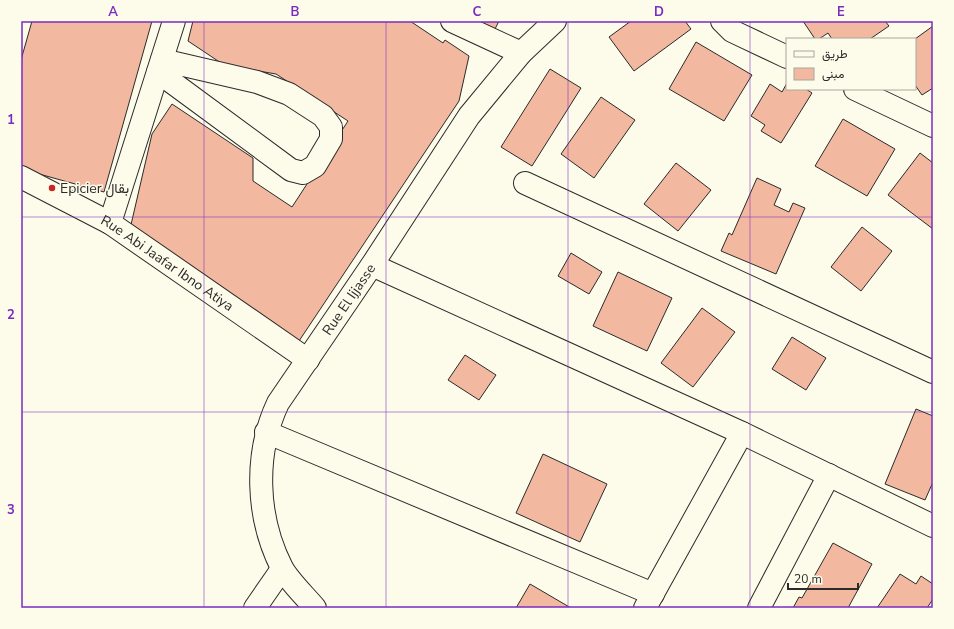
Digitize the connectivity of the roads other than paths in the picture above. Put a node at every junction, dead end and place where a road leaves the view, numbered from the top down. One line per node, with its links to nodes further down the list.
1 (174, 21): 7 (street)
2 (452, 21): 5 (street)
3 (555, 21): 5 (street, Rue El Ijjasse)
4 (732, 24): 6 (street)
5 (521, 53): 13 (street, Rue El Ijjasse)
6 (786, 56)
7 (160, 66): 7 (street); 12 (street)
8 (857, 90): 9 (street)
9 (933, 126)
10 (21, 177): 12 (street, Rue Abi Jaafar Ibno Atiya)
11 (525, 183): 15 (street)
12 (110, 222): 14 (street, Rue Abi Jaafar Ibno Atiya)
13 (372, 265): 14 (street, Rue El Ijjasse); 17 (street)
14 (308, 360): 16 (street, Rue El Ijjasse)
15 (933, 372)
16 (266, 432): 20 (street, Rue El Ijjasse); 21 (street)
17 (742, 433): 18 (street); 21 (street)
18 (829, 476): 19 (street); 24 (street)
19 (933, 526)
20 (282, 569): 22 (street); 23 (street, Rue El Ijjasse)
21 (649, 601)
22 (255, 608)
23 (315, 608)
24 (759, 608)

